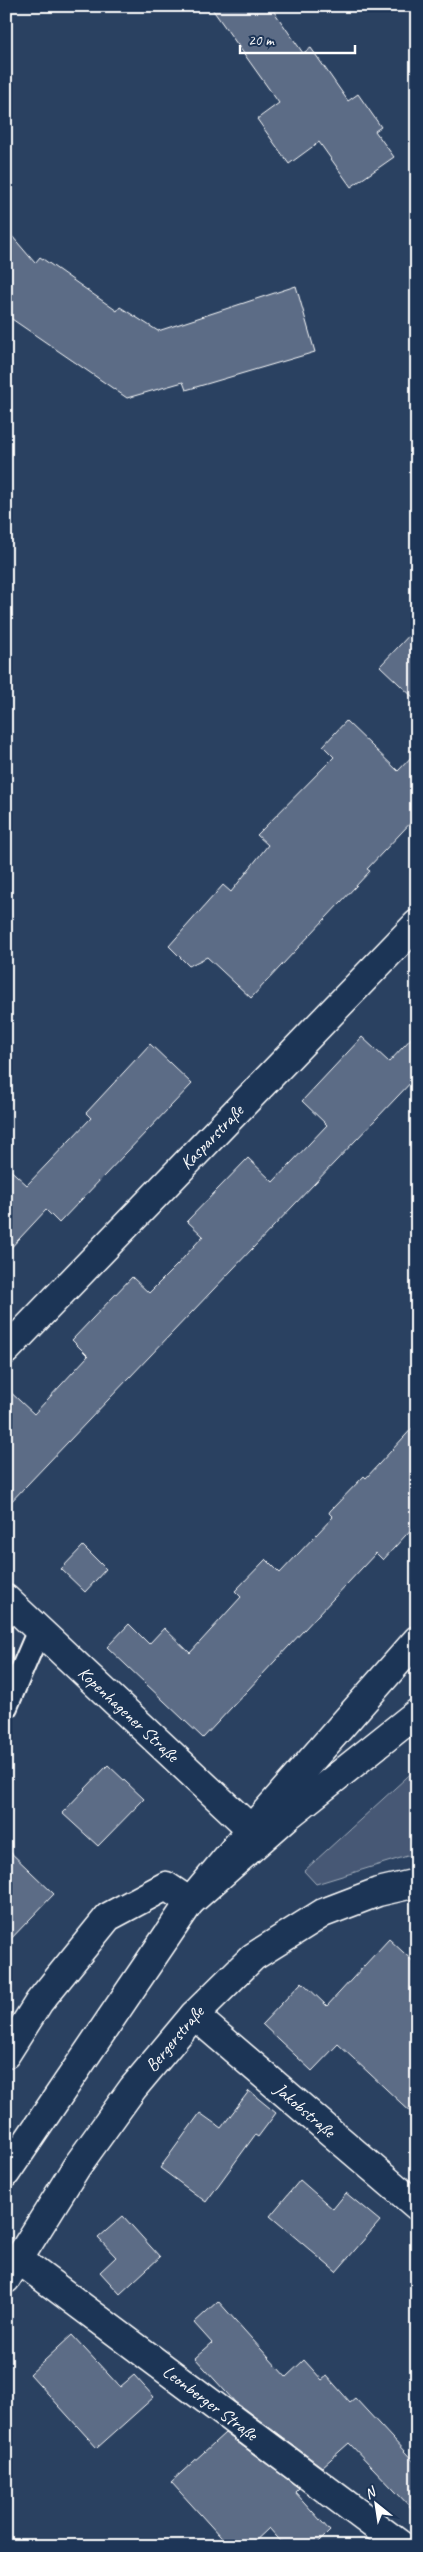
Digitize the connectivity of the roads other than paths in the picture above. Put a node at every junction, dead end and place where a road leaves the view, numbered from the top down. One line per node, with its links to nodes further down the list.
1 (417, 924): 2 (street, Kasparstraße)
2 (6, 1350)
3 (6, 1599): 4 (street, Kopenhagener Straße)
4 (39, 1630): 6 (lane); 8 (street, Kopenhagener Straße)
5 (417, 1640): 8 (street)
6 (6, 1707)
7 (417, 1713): 10 (street)
8 (250, 1829): 10 (street)
9 (417, 1883): 11 (street, Bergerstraße)
10 (190, 1902): 12 (street); 13 (street)
11 (194, 2015): 14 (street, Jakobstraße); 15 (street, Bergerstraße)
12 (6, 2054)
13 (6, 2173)
14 (417, 2206)
15 (12, 2269): 16 (street, Leonberger Straße)
16 (402, 2546)

